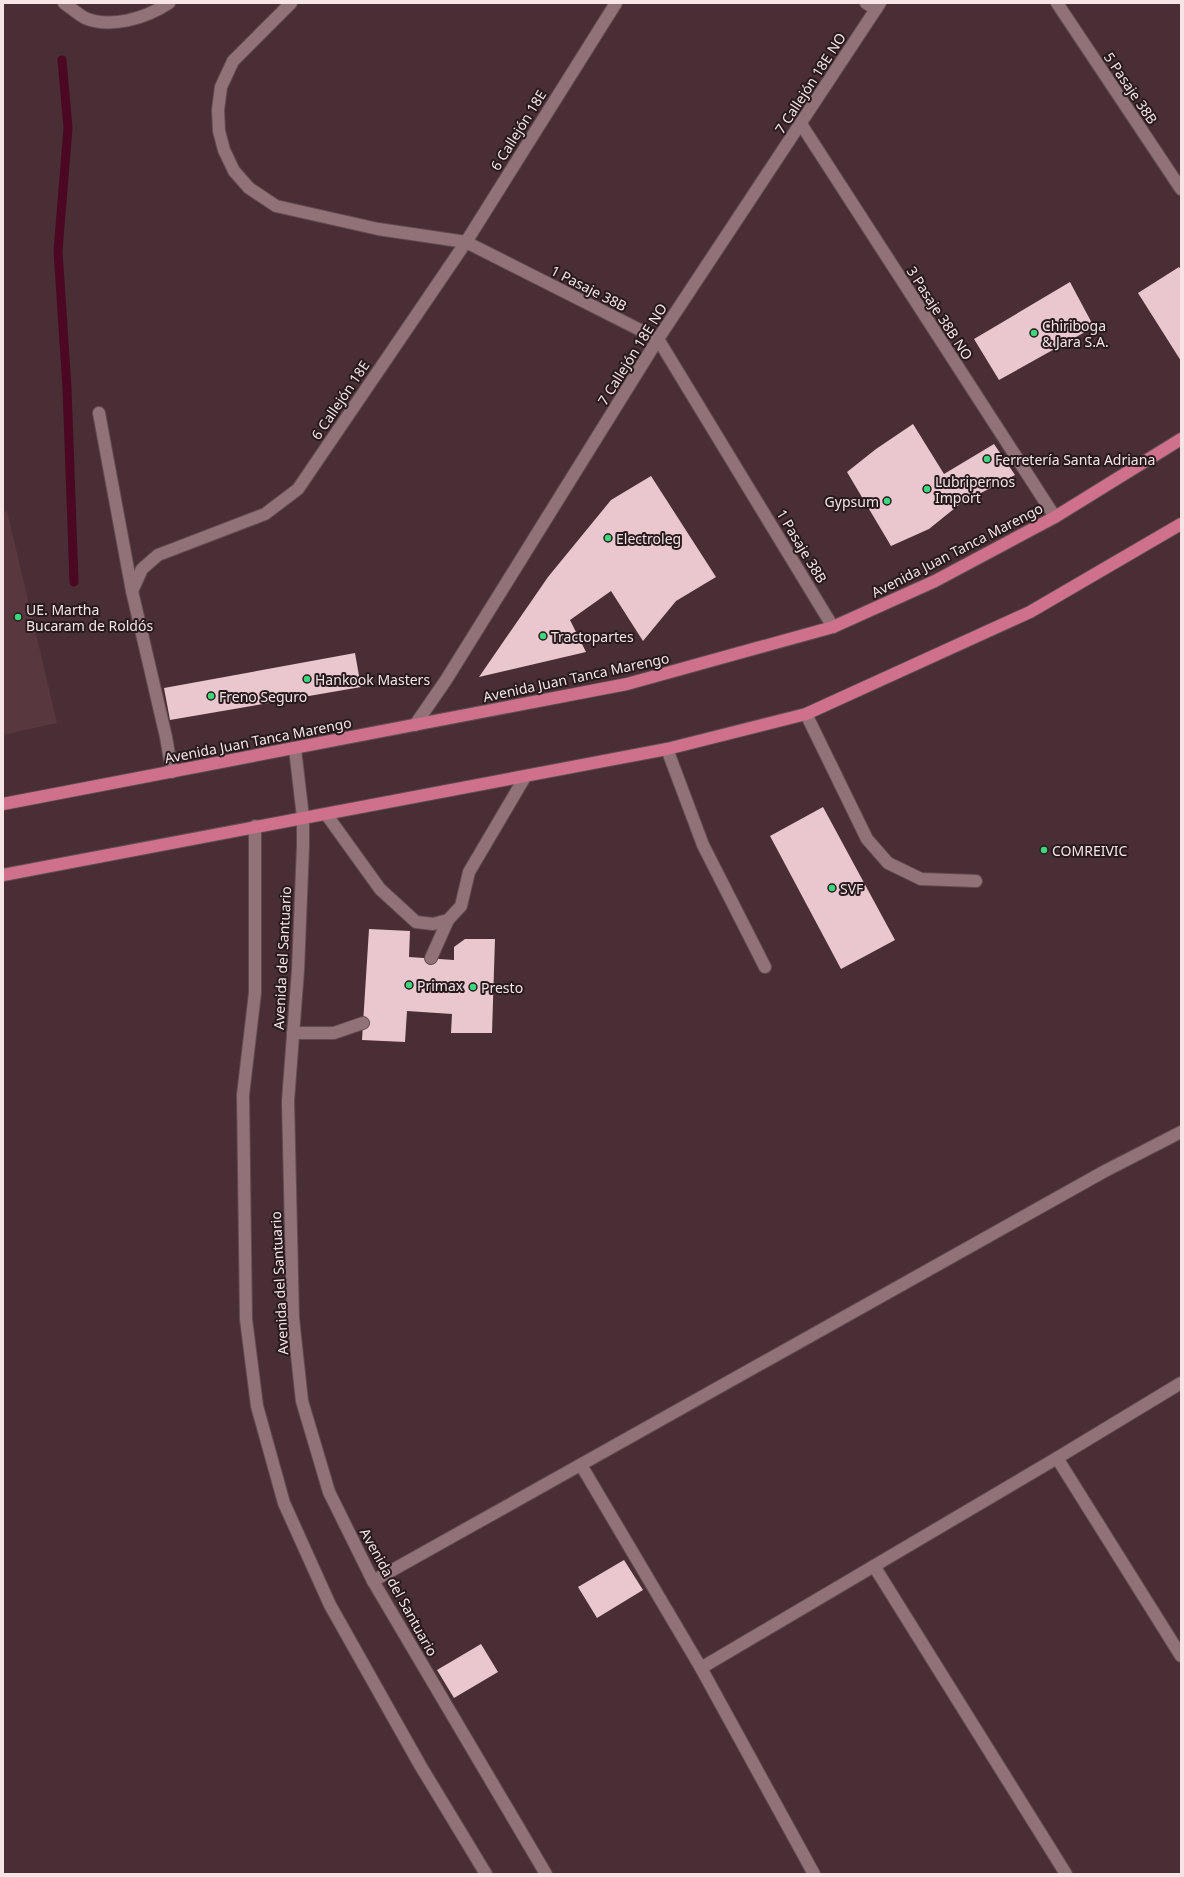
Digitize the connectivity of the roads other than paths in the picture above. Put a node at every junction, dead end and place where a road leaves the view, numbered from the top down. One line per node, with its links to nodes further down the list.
1 (64, 3): 2 (street)
2 (169, 3)
3 (291, 3): 9 (street, 1 Pasaje 38B)
4 (616, 3): 9 (street, 6 Callejón 18E)
5 (1057, 3): 8 (street, 5 Pasaje 38B)
6 (874, 5): 7 (street, 7 Callejón 18E NO)
7 (801, 124): 10 (street, 7 Callejón 18E NO); 13 (street, 3 Pasaje 38B NO)
8 (1181, 189)
9 (466, 242): 10 (street, 1 Pasaje 38B); 15 (street, 6 Callejón 18E)
10 (658, 340): 16 (street, 1 Pasaje 38B); 18 (street, 7 Callejón 18E NO)
11 (99, 413): 15 (street)
12 (1181, 439): 13 (main road, Avenida Juan Tanca Marengo)
13 (1055, 517): 16 (main road, Avenida Juan Tanca Marengo)
14 (1181, 524): 17 (main road)
15 (132, 591): 21 (street)
16 (834, 627): 18 (main road, Avenida Juan Tanca Marengo)
17 (806, 714): 20 (main road); 28 (street)
18 (415, 725): 19 (main road, Avenida Juan Tanca Marengo)
19 (294, 749): 21 (main road, Avenida Juan Tanca Marengo); 25 (street, Avenida del Santuario)
20 (667, 749): 22 (main road); 31 (street)
21 (172, 772): 23 (main road, Avenida Juan Tanca Marengo)
22 (525, 777): 24 (main road); 29 (street)
23 (3, 804)
24 (326, 814): 25 (main road); 29 (street)
25 (303, 817): 26 (main road); 33 (street, Avenida del Santuario)
26 (255, 826): 27 (main road); 42 (street, Avenida del Santuario)
27 (3, 875)
28 (976, 881)
29 (448, 920): 30 (street)
30 (431, 958)
31 (765, 967)
32 (363, 1023): 33 (street)
33 (293, 1033): 39 (street, Avenida del Santuario)
34 (1181, 1132): 37 (street)
35 (1181, 1383): 36 (street)
36 (1057, 1458): 38 (street); 40 (street)
37 (581, 1465): 39 (street); 41 (street)
38 (874, 1566): 41 (street); 45 (street)
39 (373, 1581): 43 (street, Avenida del Santuario)
40 (1181, 1656)
41 (701, 1668): 44 (street)
42 (486, 1874)
43 (546, 1874)
44 (814, 1874)
45 (1066, 1874)

